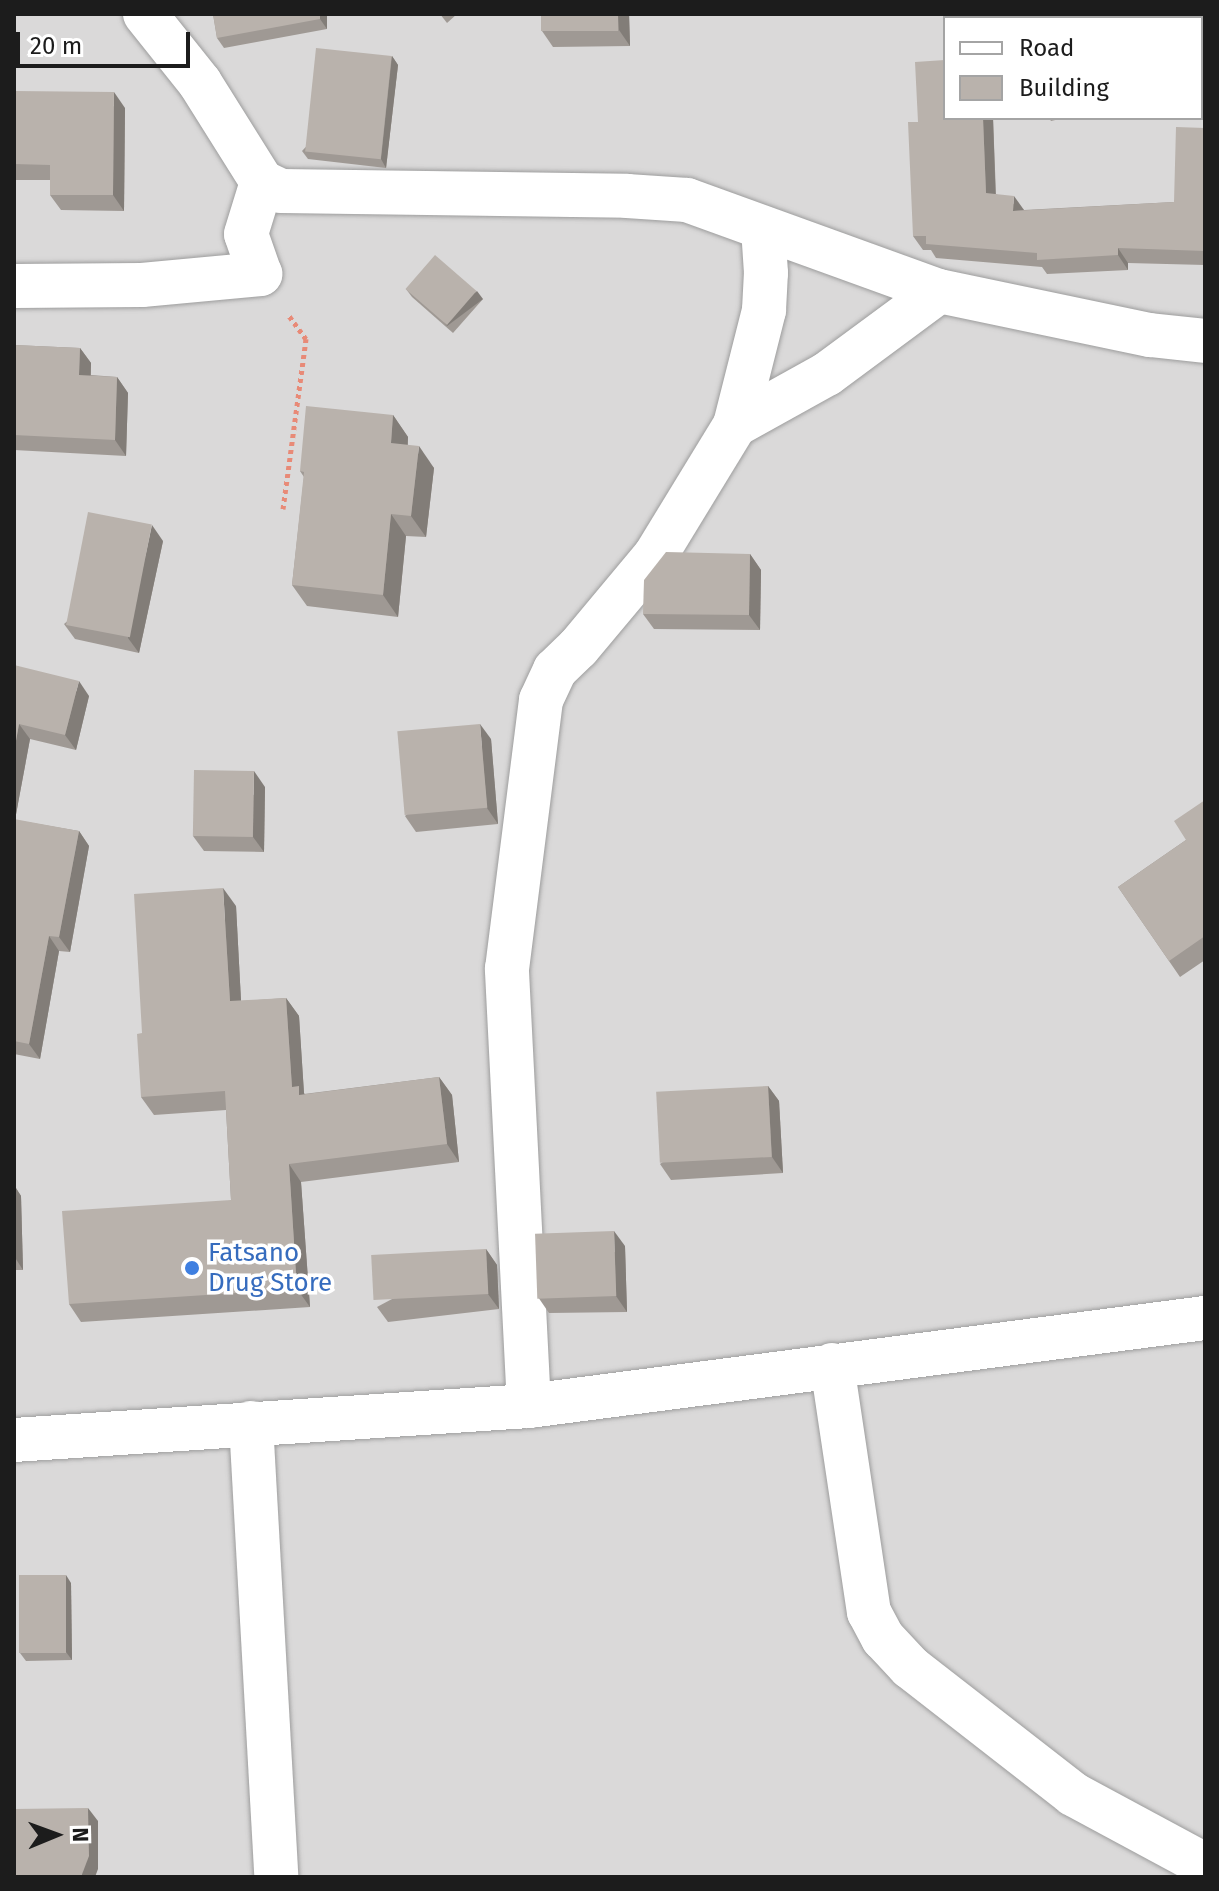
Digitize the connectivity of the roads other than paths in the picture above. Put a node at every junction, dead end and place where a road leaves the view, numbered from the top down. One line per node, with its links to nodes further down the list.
1 (145, 14): 2 (street)
2 (262, 182): 3 (street); 4 (street)
3 (763, 228): 5 (street); 7 (street)
4 (14, 286)
5 (939, 291): 6 (street); 7 (street)
6 (1205, 341)
7 (735, 425): 10 (street)
8 (1205, 1318): 9 (street)
9 (832, 1365): 10 (street); 13 (street)
10 (529, 1406): 11 (street)
11 (251, 1423): 12 (street); 14 (street)
12 (14, 1440)
13 (1205, 1865)
14 (276, 1877)

